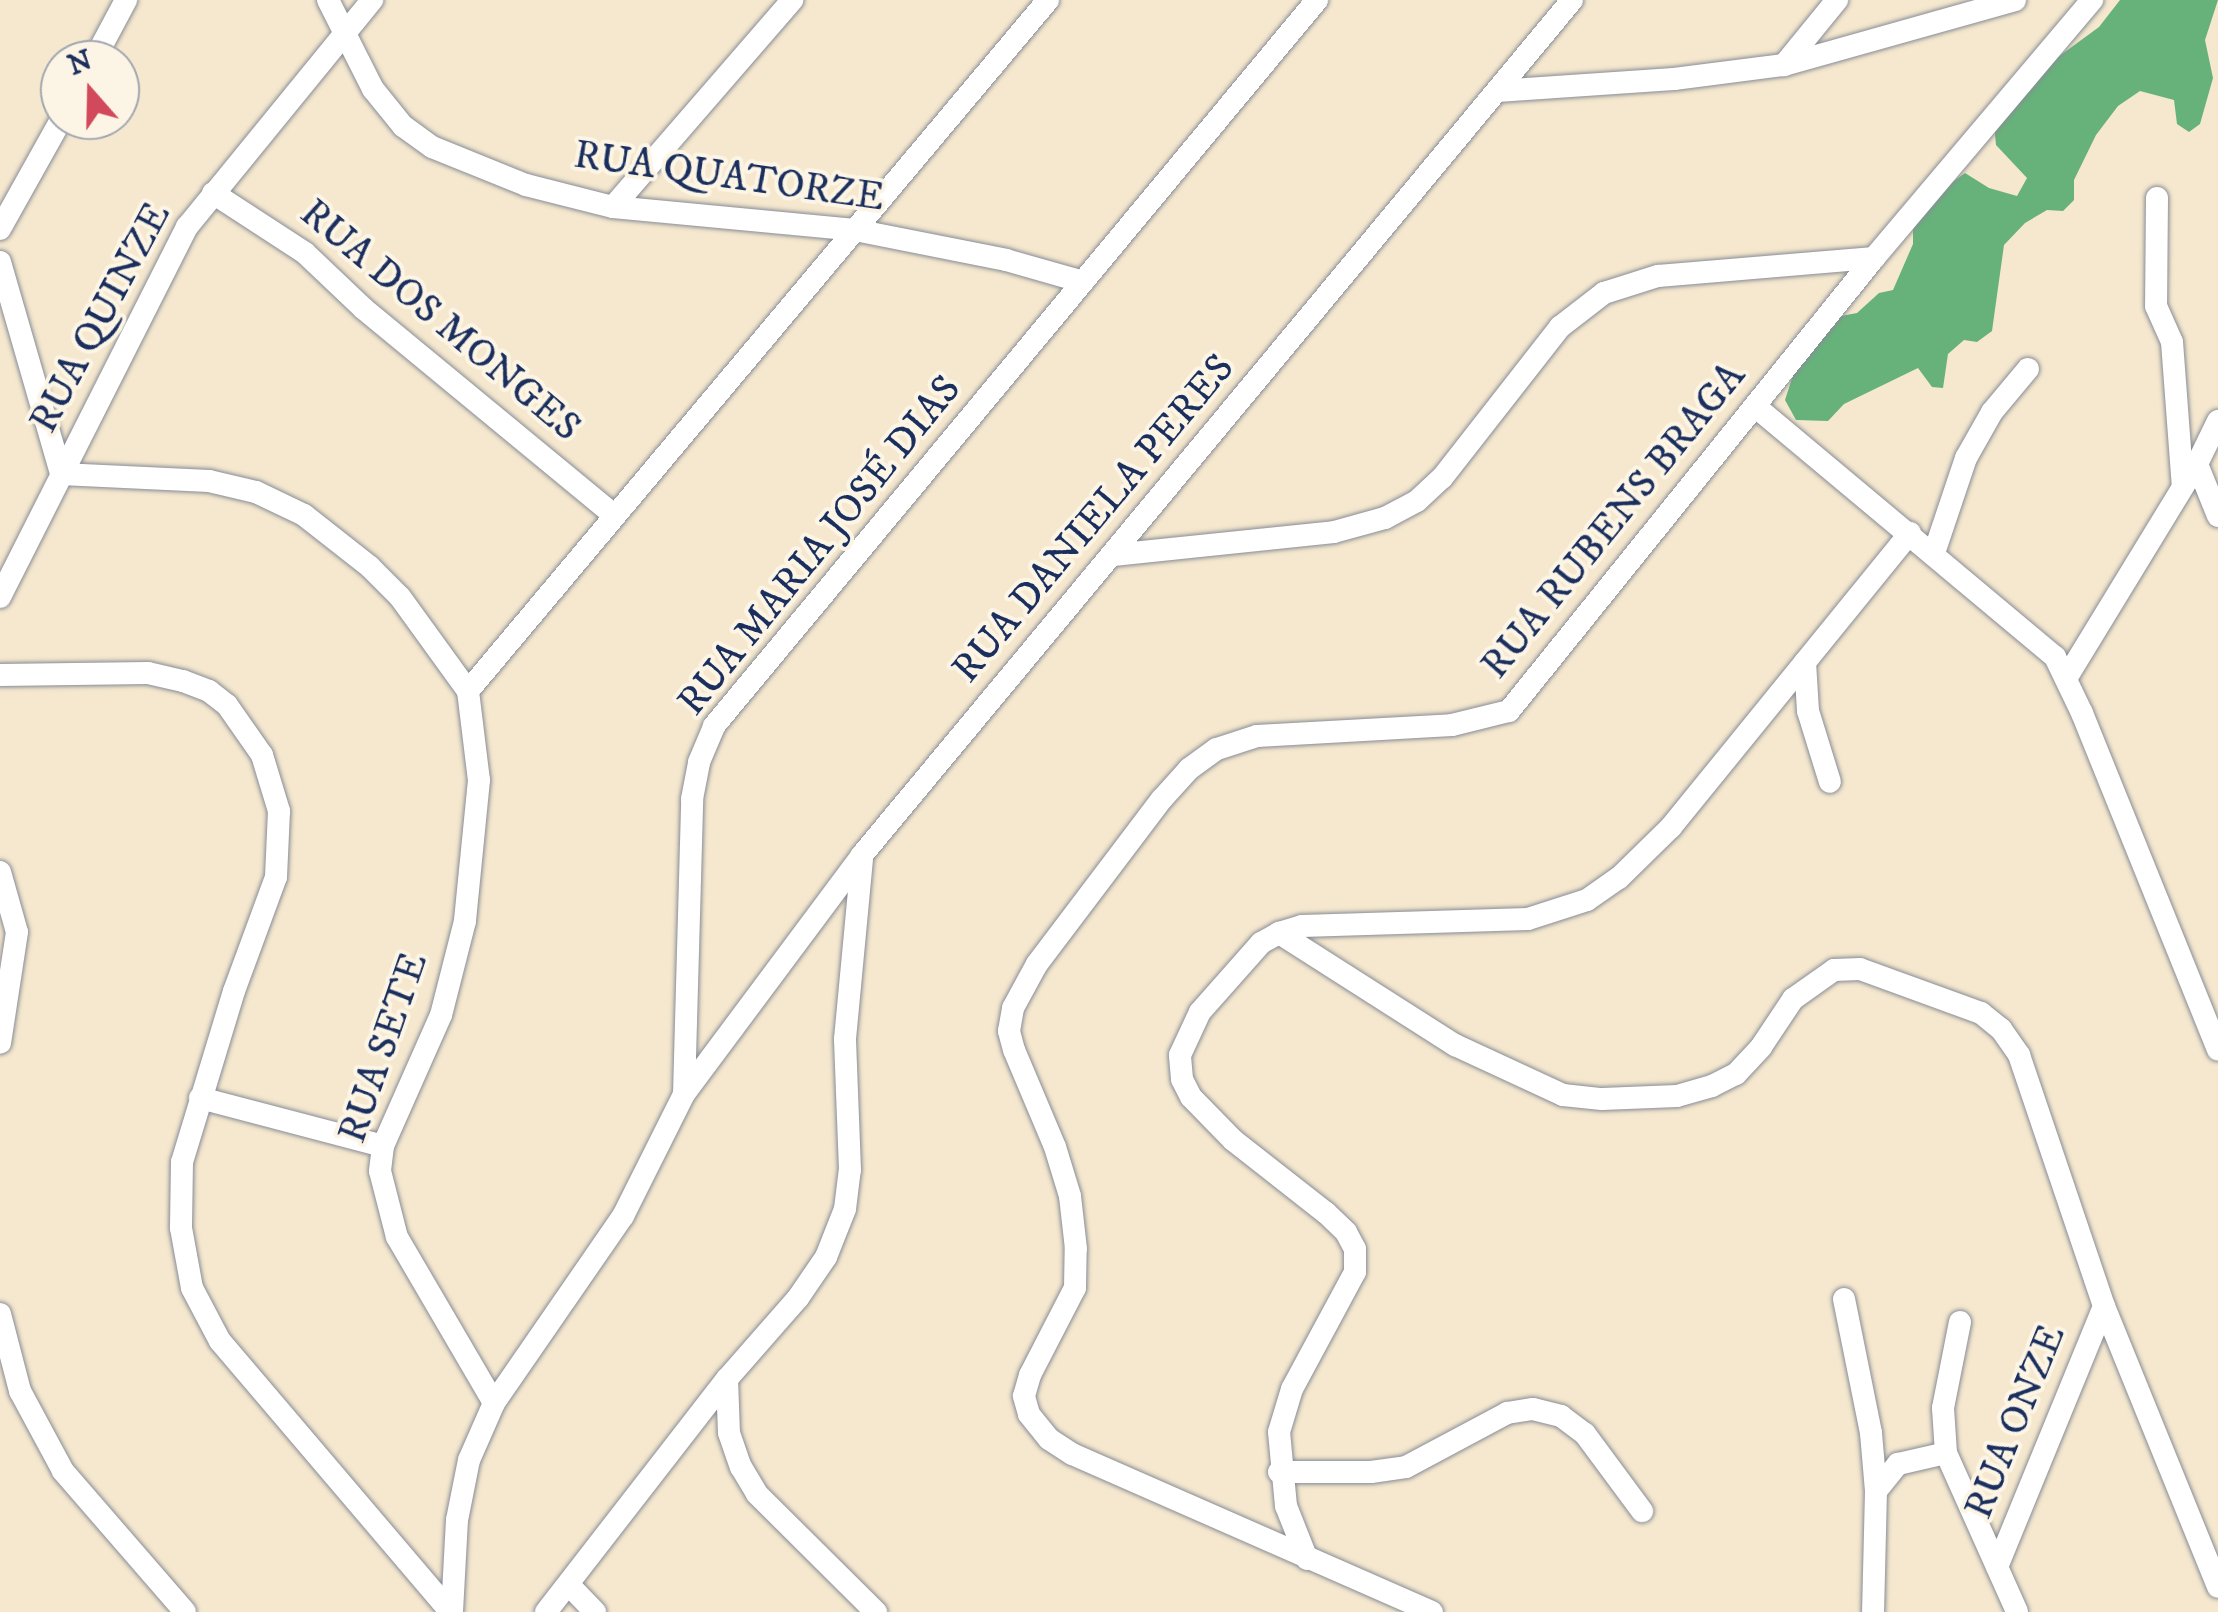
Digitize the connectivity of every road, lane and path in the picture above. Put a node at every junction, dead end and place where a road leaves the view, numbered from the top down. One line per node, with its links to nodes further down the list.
1 (126, 0): 12 (street)
2 (328, 0): 11 (street, RUA QUATORZE)
3 (372, 0): 11 (street, RUA QUINZE)
4 (792, 0): 18 (street)
5 (1048, 0): 20 (street)
6 (1317, 0): 23 (street, RUA MARIA JOSÉ DIAS)
7 (1572, 0): 14 (street, RUA DANIELA PERES)
8 (1836, 0): 13 (street)
9 (2015, 0): 13 (street)
10 (2092, 0): 21 (street, RUA RUBENS BRAGA)
11 (345, 30): 16 (street, RUA QUINZE); 18 (street, RUA QUATORZE)
12 (105, 40)
13 (1784, 64): 14 (street)
14 (1498, 91): 34 (street, RUA DANIELA PERES)
15 (51, 140): 19 (street)
16 (213, 194): 28 (street, RUA QUINZE); 30 (street, RUA DOS MONGES)
17 (2157, 198): 29 (street)
18 (613, 207): 20 (street, RUA QUATORZE)
19 (0, 229)
20 (855, 230): 23 (street, RUA QUATORZE); 30 (street)
21 (1874, 258): 25 (street, RUA RUBENS BRAGA); 34 (street)
22 (0, 262): 28 (street)
23 (1082, 282): 47 (street, RUA MARIA JOSÉ DIAS)
24 (2028, 369): 33 (street)
25 (1756, 408): 32 (street); 60 (street, RUA RUBENS BRAGA)
26 (2218, 420): 27 (street)
27 (2197, 464): 29 (street); 31 (street)
28 (61, 474): 35 (street, RUA QUINZE); 39 (street)
29 (2183, 487): 38 (street)
30 (613, 514): 39 (street)
31 (2218, 516)
32 (1910, 533): 33 (street); 36 (street)
33 (1934, 553): 38 (street)
34 (1113, 555): 41 (street, RUA DANIELA PERES)
35 (0, 597)
36 (1805, 662): 40 (street); 43 (street)
37 (0, 675): 48 (street)
38 (2067, 678): 46 (street)
39 (468, 691): 49 (street, RUA SETE)
40 (1830, 782)
41 (862, 855): 47 (street, RUA DANIELA PERES); 54 (street)
42 (0, 872): 44 (street)
43 (1279, 933): 51 (street); 57 (street)
44 (8, 937): 45 (street)
45 (0, 1043)
46 (2218, 1050)
47 (684, 1094): 55 (street, RUA MARIA JOSÉ DIAS)
48 (200, 1098): 49 (street); 65 (street)
49 (383, 1146): 55 (street, RUA SETE)
50 (1844, 1299): 58 (street)
51 (2104, 1306): 61 (street, RUA ONZE); 63 (street)
52 (0, 1314): 64 (street)
53 (1960, 1322): 56 (street)
54 (727, 1378): 62 (street); 68 (street)
55 (494, 1404): 65 (street, RUA MARIA JOSÉ DIAS)
56 (1946, 1453): 58 (street); 61 (street)
57 (1280, 1472): 59 (street); 60 (street)
58 (1876, 1490): 70 (street)
59 (1642, 1511)
60 (1306, 1559): 69 (street, RUA RUBENS BRAGA)
61 (1997, 1567): 71 (street)
62 (570, 1586): 66 (street); 67 (street)
63 (2218, 1587)
64 (185, 1612)
65 (452, 1612)
66 (546, 1612)
67 (595, 1612)
68 (876, 1612)
69 (1432, 1612)
70 (1873, 1612)
71 (2016, 1612)

